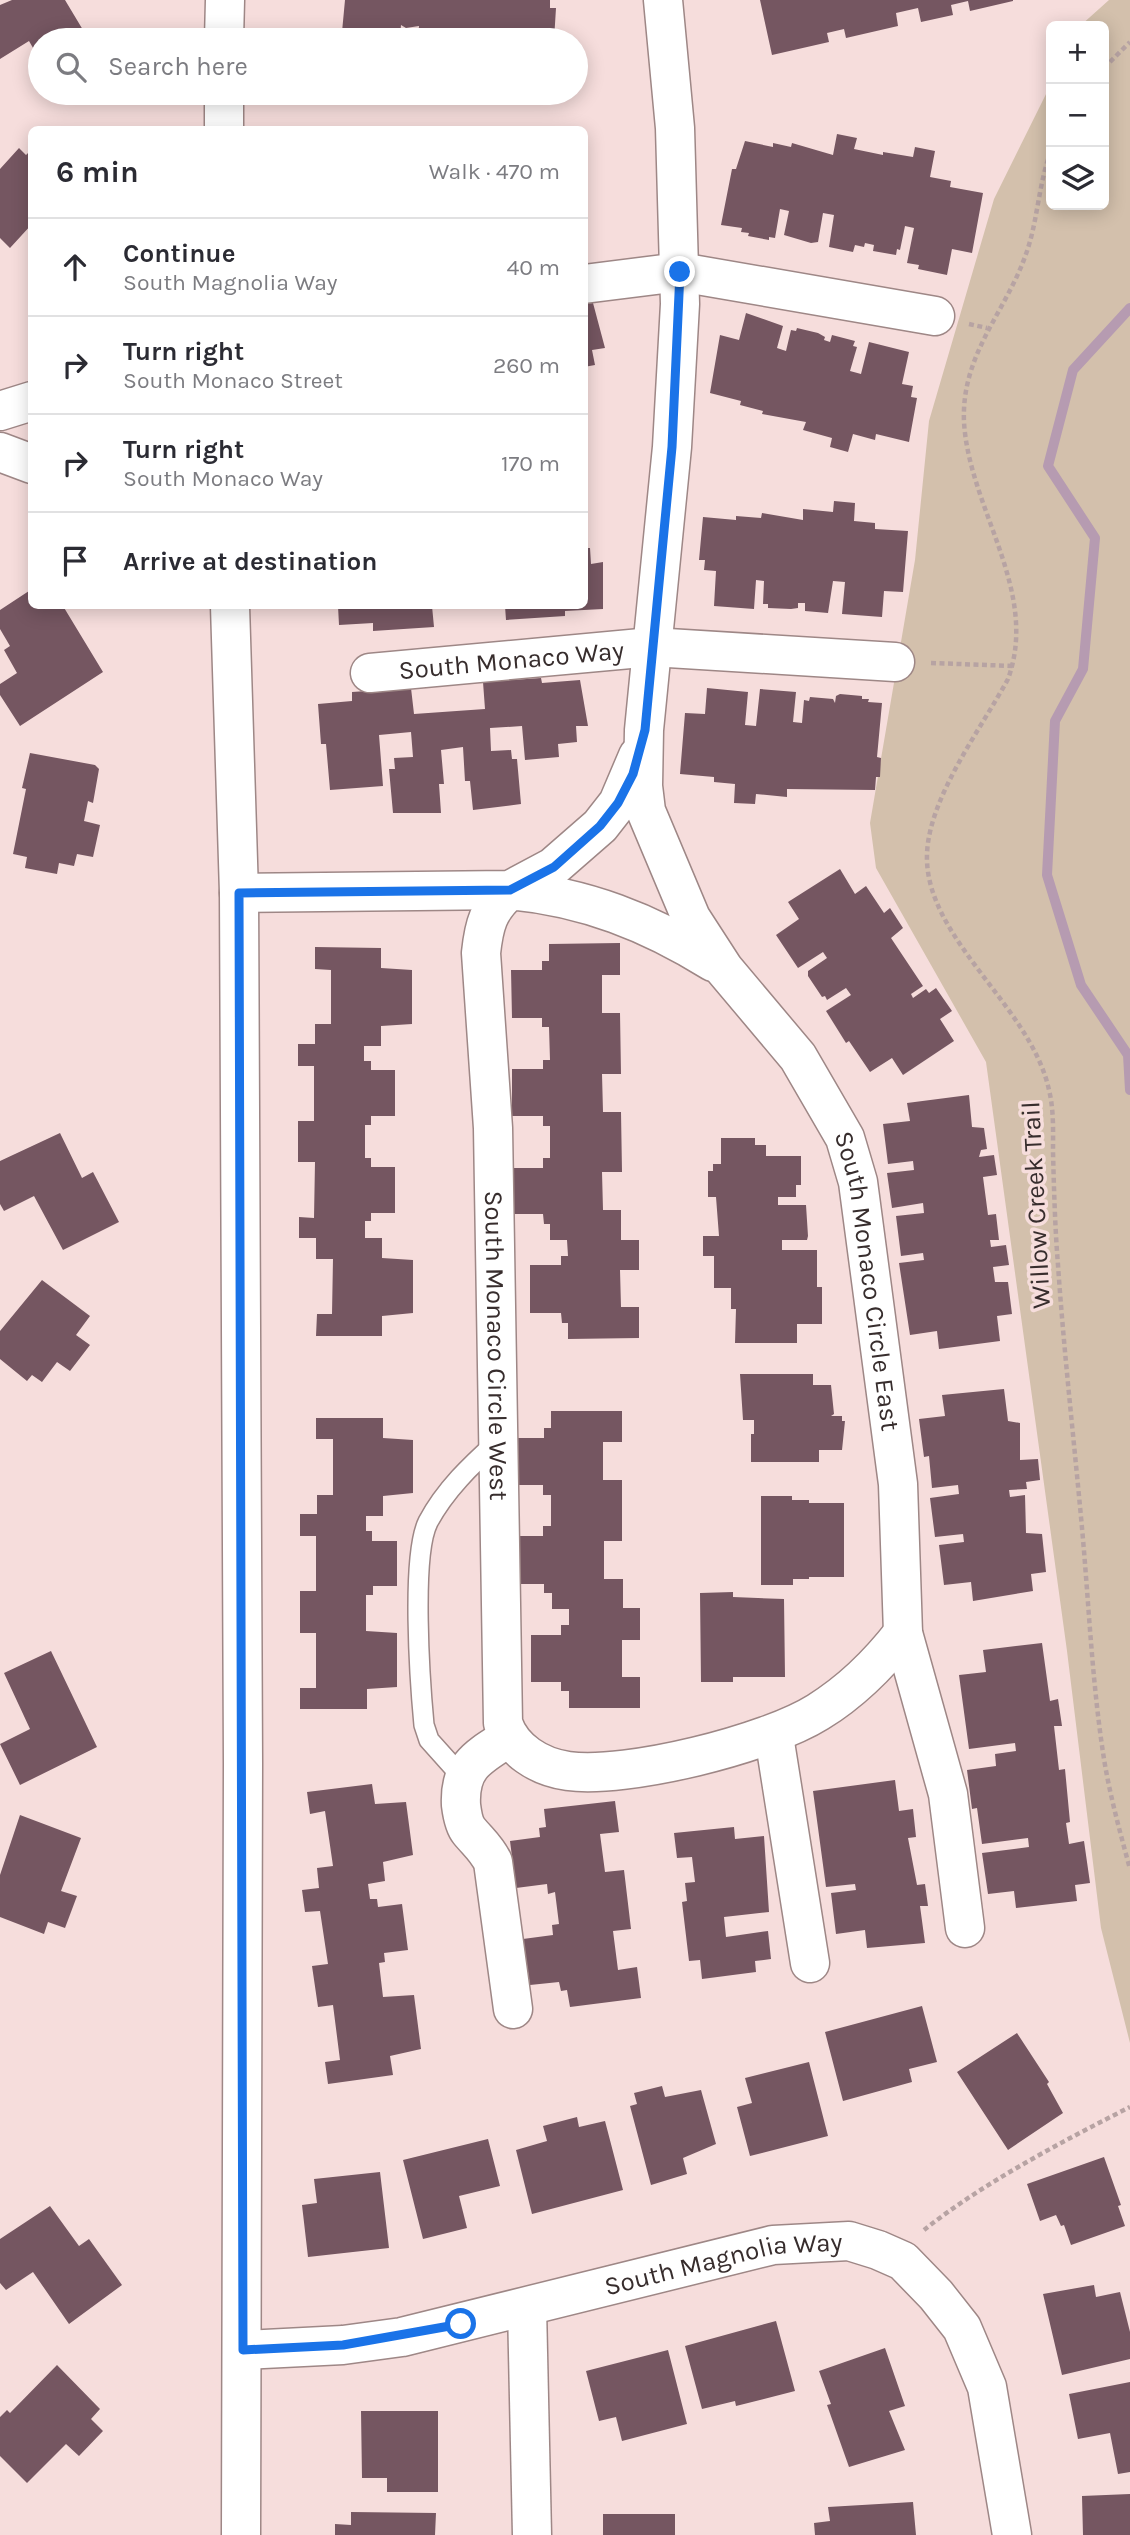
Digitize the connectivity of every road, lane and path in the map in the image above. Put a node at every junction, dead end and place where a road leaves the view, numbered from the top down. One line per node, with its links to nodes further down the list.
1 (225, 0): 3 (street)
2 (663, 0): 9 (street, South Monaco Way)
3 (224, 28)
4 (1130, 42): 5 (path)
5 (1109, 63)
6 (224, 105): 7 (street)
7 (224, 126)
8 (1046, 164): 19 (path, Willow Creek Trail)
9 (680, 272): 10 (street); 11 (street); 17 (street, South Monaco Way)
10 (588, 284)
11 (934, 316)
12 (28, 402): 13 (street)
13 (0, 411)
14 (0, 452): 15 (street)
15 (28, 462)
16 (230, 609): 23 (street)
17 (652, 647): 18 (street, South Monaco Way); 20 (street, South Monaco Way); 21 (street, South Monaco Way)
18 (895, 662): 19 (path)
19 (1013, 666): 30 (path, Willow Creek Trail)
20 (370, 673)
21 (645, 730): 22 (street, South Monaco Way); 24 (street, South Monaco Way)
22 (510, 890): 23 (street, South Monaco Way); 24 (street); 25 (street, South Monaco Circle West)
23 (239, 893): 37 (street)
24 (724, 968): 26 (street, South Monaco Circle East)
25 (498, 1441): 28 (street, South Monaco Circle West); 29 (lane)
26 (903, 1633): 27 (street); 31 (street, South Monaco Circle East)
27 (774, 1736): 28 (street); 32 (street)
28 (508, 1738): 29 (street)
29 (464, 1779): 33 (street)
30 (1130, 1869)
31 (965, 1928)
32 (810, 1963)
33 (513, 2009)
34 (1130, 2107): 35 (path)
35 (903, 2262): 36 (street, South Magnolia Way); 40 (street, South Magnolia Way)
36 (527, 2307): 37 (street, South Magnolia Way); 39 (street)
37 (243, 2350): 38 (street)
38 (241, 2535)
39 (532, 2535)
40 (1012, 2535)

